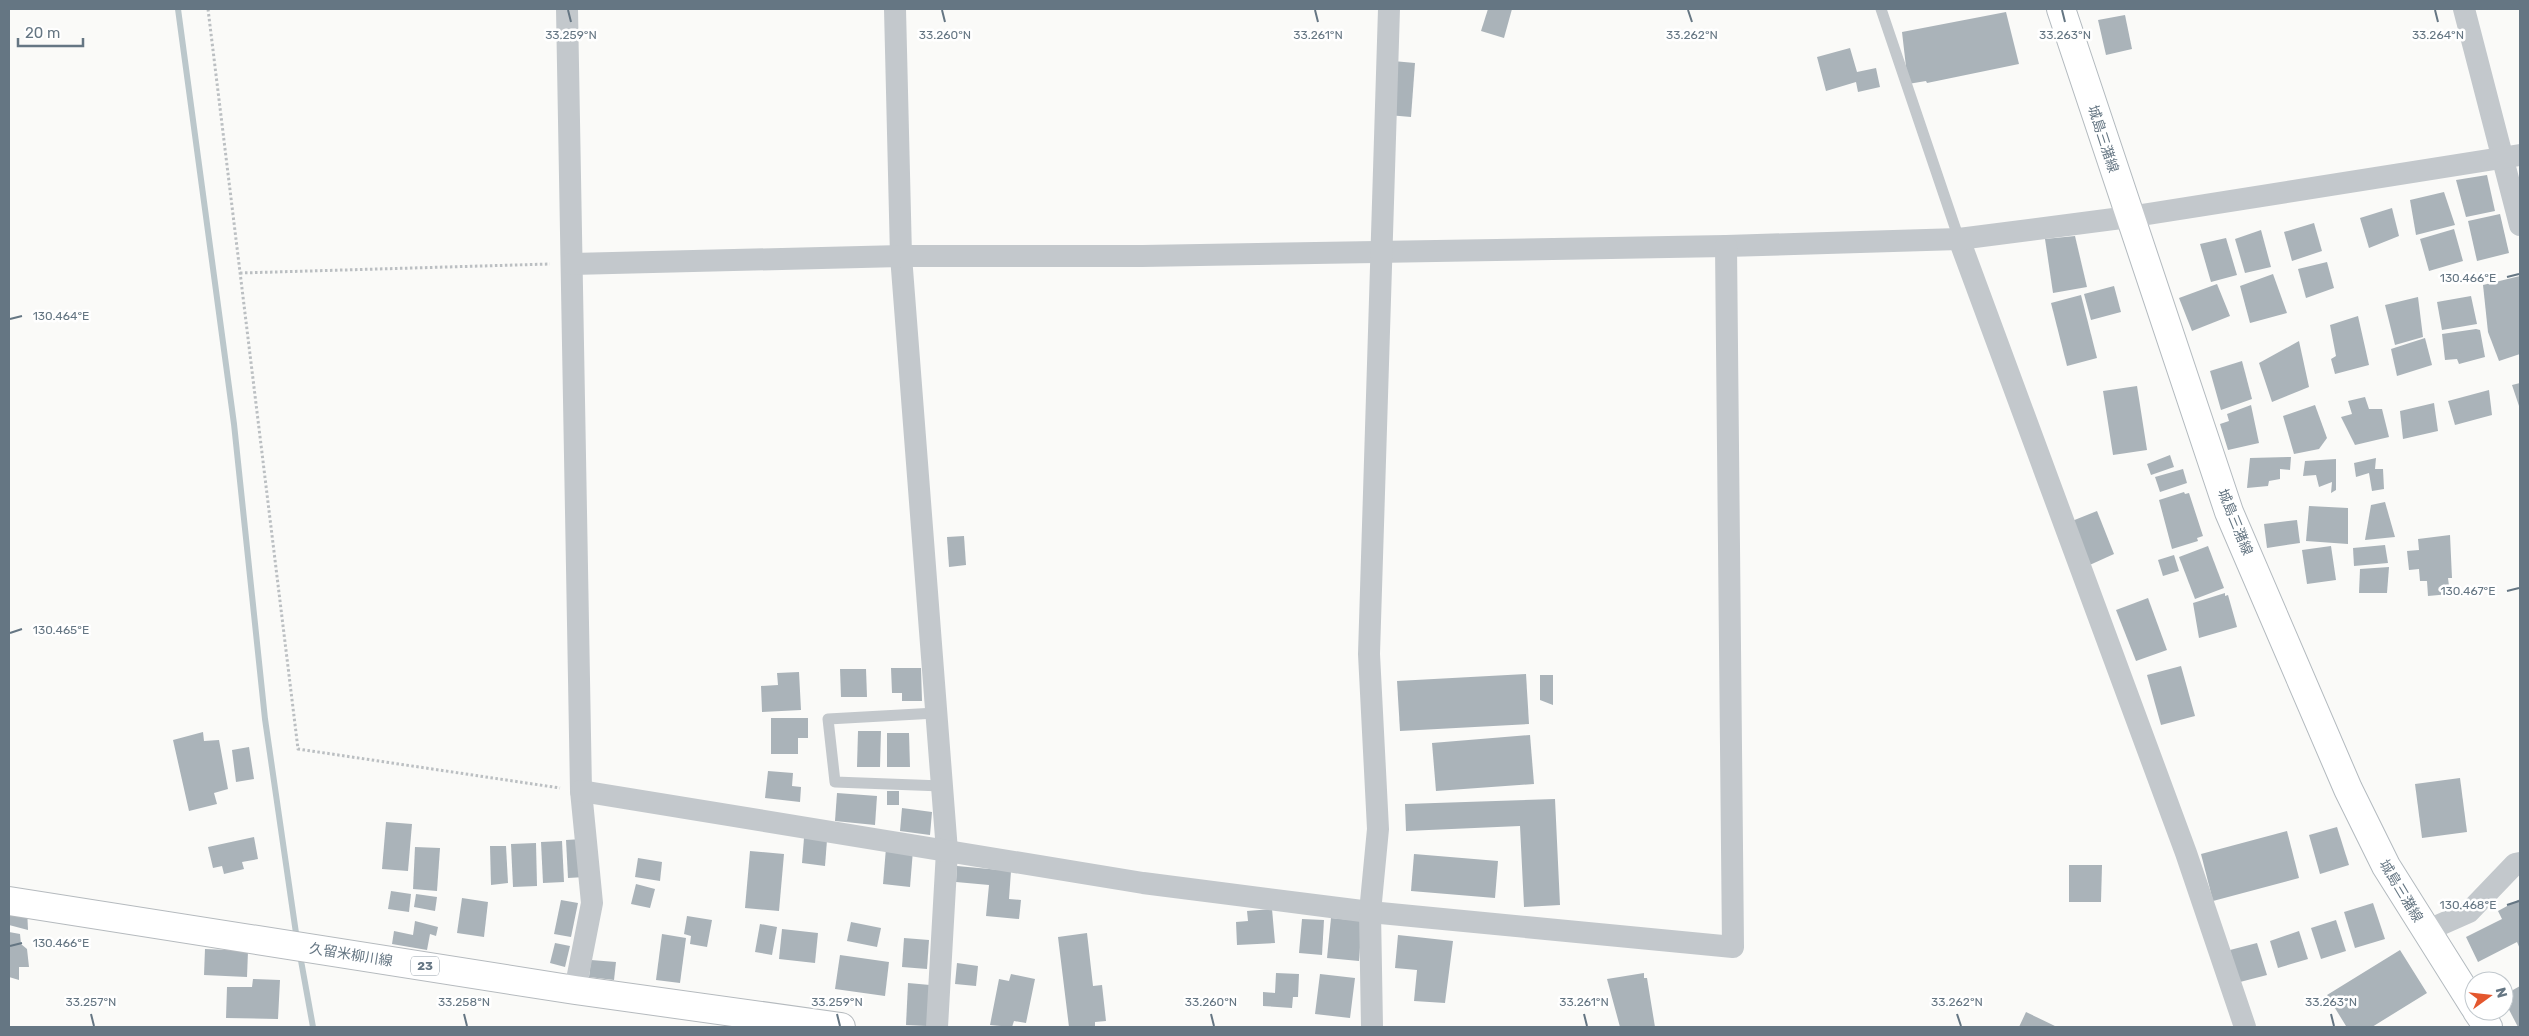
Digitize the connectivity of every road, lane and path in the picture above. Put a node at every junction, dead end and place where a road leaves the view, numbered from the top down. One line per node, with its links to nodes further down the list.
1 (208, 9): 16 (path)
2 (567, 9): 15 (street)
3 (895, 9): 14 (street)
4 (1389, 9): 13 (street)
5 (1881, 9): 11 (lane)
6 (2061, 9): 9 (main road, 城島三潴線)
7 (2464, 9): 8 (street)
8 (2511, 156): 9 (street); 10 (street)
9 (2129, 217): 11 (street); 24 (main road, 城島三潴線)
10 (2520, 225)
11 (1959, 239): 12 (street); 30 (street)
12 (1726, 246): 13 (street); 23 (street)
13 (1381, 251): 14 (street); 23 (street)
14 (901, 256): 15 (street); 17 (street)
15 (572, 264): 16 (path); 19 (street)
16 (240, 273): 19 (path)
17 (936, 713): 18 (street); 18 (lane)
18 (942, 786): 20 (street)
19 (581, 791): 20 (street); 25 (street)
20 (947, 851): 23 (street); 28 (street)
21 (2520, 863): 24 (street)
22 (9, 901): 25 (main road, 久留米柳川線 / 23)
23 (1370, 912): 29 (street)
24 (2426, 931): 26 (main road, 城島三潴線)
25 (575, 990): 27 (main road, 久留米柳川線 / 23)
26 (2464, 990)
27 (841, 1027)
28 (937, 1027)
29 (1372, 1027)
30 (2245, 1027)

